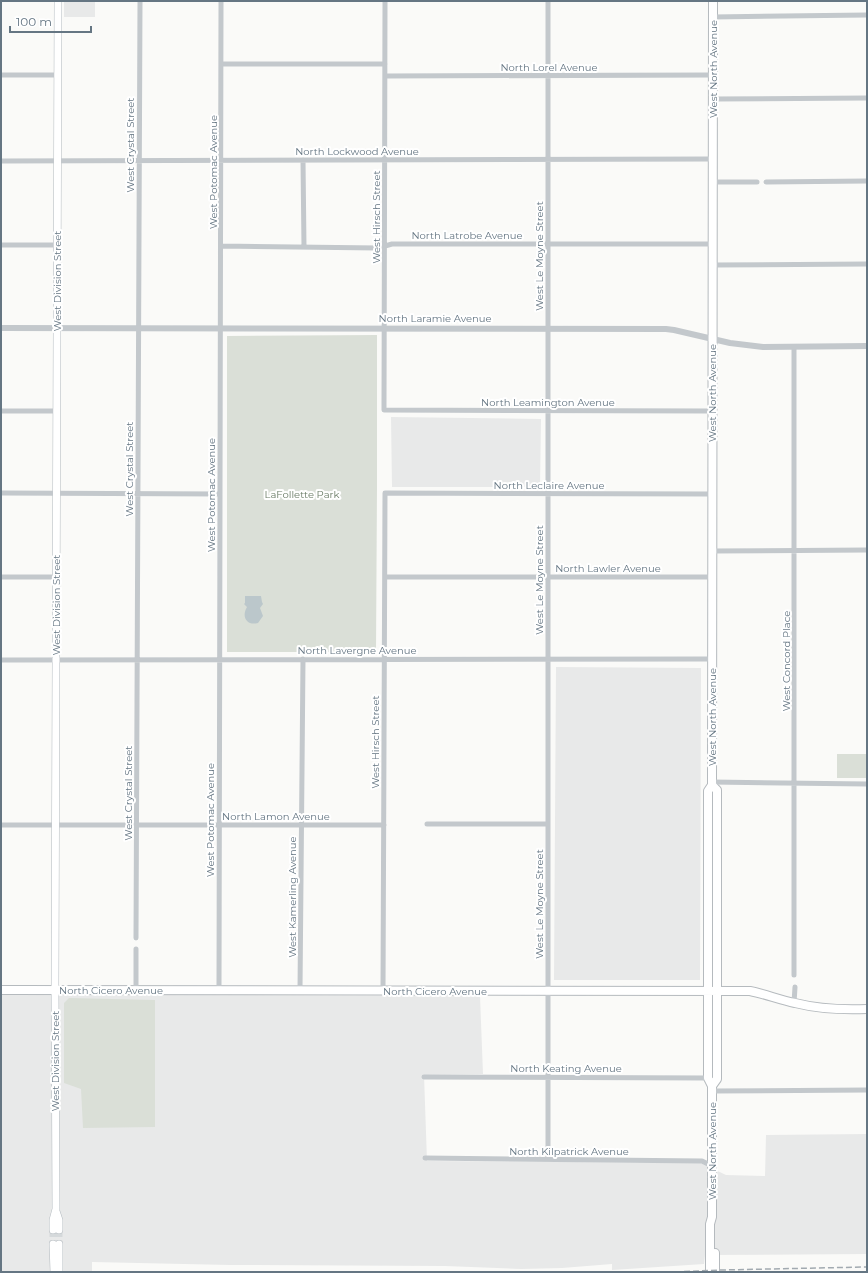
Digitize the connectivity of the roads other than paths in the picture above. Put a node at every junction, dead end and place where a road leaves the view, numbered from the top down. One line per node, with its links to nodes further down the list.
1 (58, 1): 12 (main road, West Division Street)
2 (140, 1): 25 (street, West Crystal Street)
3 (222, 1): 9 (street, West Potomac Avenue)
4 (385, 1): 10 (street, West Hirsch Street)
5 (548, 1): 15 (street, West Le Moyne Street)
6 (713, 1): 8 (main road, West North Avenue)
7 (867, 16): 8 (street)
8 (713, 17): 13 (main road, West North Avenue)
9 (222, 64): 10 (street); 20 (street, West Potomac Avenue)
10 (385, 64): 14 (street, West Hirsch Street)
11 (1, 75): 12 (street)
12 (58, 75): 24 (main road, West Division Street)
13 (713, 75): 15 (street, North Lorel Avenue); 17 (main road, West North Avenue)
14 (385, 76): 15 (street, North Lorel Avenue); 22 (street, West Hirsch Street)
15 (548, 76): 18 (street, West Le Moyne Street)
16 (867, 98): 17 (street)
17 (713, 100): 19 (main road, West North Avenue)
18 (548, 159): 19 (street, North Lockwood Avenue); 22 (street, North Lockwood Avenue); 30 (street, West Le Moyne Street)
19 (713, 159): 27 (main road, West North Avenue)
20 (222, 160): 21 (street, North Lockwood Avenue); 25 (street, North Lockwood Avenue); 34 (street, West Potomac Avenue)
21 (303, 160): 22 (street, North Lockwood Avenue); 36 (street)
22 (385, 160): 35 (street, West Hirsch Street)
23 (1, 161): 24 (street, North Lockwood Avenue)
24 (58, 161): 25 (street, North Lockwood Avenue); 33 (main road, West Division Street)
25 (139, 161): 40 (street, West Crystal Street)
26 (867, 181): 29 (street)
27 (712, 182): 28 (street); 31 (main road, West North Avenue)
28 (757, 182)
29 (766, 182)
30 (548, 244): 31 (street, North Latrobe Avenue); 35 (street, North Latrobe Avenue); 43 (street, West Le Moyne Street)
31 (712, 244): 38 (main road, West North Avenue)
32 (1, 245): 33 (street)
33 (57, 245): 44 (main road, West Division Street)
34 (222, 246): 36 (street, North Latrobe Avenue); 41 (street, West Potomac Avenue)
35 (384, 246): 36 (street, North Latrobe Avenue); 42 (street, West Hirsch Street)
36 (304, 247)
37 (867, 264): 38 (street)
38 (712, 265): 45 (main road, West North Avenue)
39 (1, 328): 44 (street, North Laramie Avenue)
40 (138, 328): 41 (street, North Laramie Avenue); 44 (street, North Laramie Avenue); 56 (street, West Crystal Street)
41 (222, 328): 42 (street, North Laramie Avenue); 57 (street, West Potomac Avenue)
42 (384, 328): 43 (street, North Laramie Avenue); 48 (street, West Hirsch Street)
43 (548, 328): 45 (street, North Laramie Avenue); 51 (street, West Le Moyne Street)
44 (57, 329): 50 (main road, West Division Street)
45 (712, 339): 47 (street, North Laramie Avenue); 52 (main road, West North Avenue)
46 (867, 346): 47 (street, North Laramie Avenue)
47 (794, 347): 60 (street, West Concord Place)
48 (384, 410): 51 (street, North Leamington Avenue)
49 (1, 411): 50 (street)
50 (57, 411): 54 (main road, West Division Street)
51 (548, 411): 52 (street, North Leamington Avenue); 58 (street, West Le Moyne Street)
52 (712, 411): 59 (main road, West North Avenue)
53 (1, 493): 54 (street)
54 (56, 493): 56 (street); 64 (main road, West Division Street)
55 (385, 493): 58 (street, North Leclaire Avenue); 65 (street, West Hirsch Street)
56 (138, 494): 57 (street); 74 (street, West Crystal Street)
57 (220, 494): 68 (street, West Potomac Avenue)
58 (548, 494): 59 (street, North Leclaire Avenue); 66 (street, West Le Moyne Street)
59 (712, 494): 62 (main road, West North Avenue)
60 (794, 550): 61 (street); 62 (street); 76 (street, West Concord Place)
61 (867, 550)
62 (712, 551): 67 (main road, West North Avenue)
63 (1, 577): 64 (street)
64 (56, 577): 73 (main road, West Division Street)
65 (385, 577): 66 (street, North Lawler Avenue); 70 (street, West Hirsch Street)
66 (548, 577): 67 (street, North Lawler Avenue); 71 (street, West Le Moyne Street)
67 (712, 577): 75 (main road, West North Avenue)
68 (220, 659): 69 (street, North Lavergne Avenue); 74 (street, North Lavergne Avenue); 84 (street, West Potomac Avenue)
69 (303, 659): 70 (street, North Lavergne Avenue); 85 (street, West Kamerling Avenue)
70 (384, 659): 71 (street, North Lavergne Avenue); 86 (street, West Hirsch Street)
71 (548, 659): 75 (street, North Lavergne Avenue); 80 (street, West Le Moyne Street)
72 (1, 660): 73 (street, North Lavergne Avenue)
73 (56, 660): 74 (street, North Lavergne Avenue); 82 (main road, West Division Street)
74 (138, 660): 83 (street, West Crystal Street)
75 (712, 660): 77 (main road, West North Avenue)
76 (795, 783): 77 (street); 78 (street); 89 (street, West Concord Place)
77 (712, 784): 98 (main road, West North Avenue); 99 (main road, West North Avenue)
78 (867, 784)
79 (426, 824): 80 (street)
80 (548, 824): 97 (street, West Le Moyne Street)
81 (1, 825): 82 (street, North Lamon Avenue)
82 (55, 825): 83 (street, North Lamon Avenue); 92 (main road, West Division Street)
83 (138, 825): 84 (street, North Lamon Avenue); 87 (street, West Crystal Street)
84 (219, 825): 85 (street, North Lamon Avenue); 94 (street, West Potomac Avenue)
85 (301, 825): 86 (street, North Lamon Avenue); 95 (street, West Kamerling Avenue)
86 (384, 825): 96 (street, West Hirsch Street)
87 (136, 938)
88 (136, 949): 93 (street)
89 (794, 975)
90 (795, 987): 100 (street)
91 (1, 990): 92 (main road, North Cicero Avenue)
92 (55, 990): 93 (main road, North Cicero Avenue); 110 (main road, West Division Street)
93 (136, 990): 94 (main road, North Cicero Avenue)
94 (219, 990): 95 (main road, North Cicero Avenue)
95 (300, 990): 96 (main road, North Cicero Avenue)
96 (383, 990): 97 (main road, North Cicero Avenue)
97 (548, 991): 98 (main road, North Cicero Avenue); 103 (street, West Le Moyne Street)
98 (708, 991): 99 (main road, North Cicero Avenue); 104 (main road, West North Avenue)
99 (717, 991): 100 (main road, North Cicero Avenue); 104 (main road, West North Avenue)
100 (794, 1003): 101 (main road, North Cicero Avenue)
101 (867, 1009)
102 (424, 1077): 103 (street, North Keating Avenue)
103 (548, 1077): 104 (street, North Keating Avenue); 107 (street, West Le Moyne Street)
104 (711, 1085): 105 (street, North Keating Avenue); 108 (main road, West North Avenue)
105 (867, 1090)
106 (425, 1158): 107 (street, North Kilpatrick Avenue)
107 (548, 1159): 108 (street, North Kilpatrick Avenue)
108 (712, 1166): 109 (main road, West North Avenue)
109 (712, 1217): 113 (main road, West North Avenue); 114 (main road, West North Avenue)
110 (56, 1230)
111 (54, 1272): 112 (main road)
112 (59, 1272)
113 (710, 1272)
114 (715, 1272)

